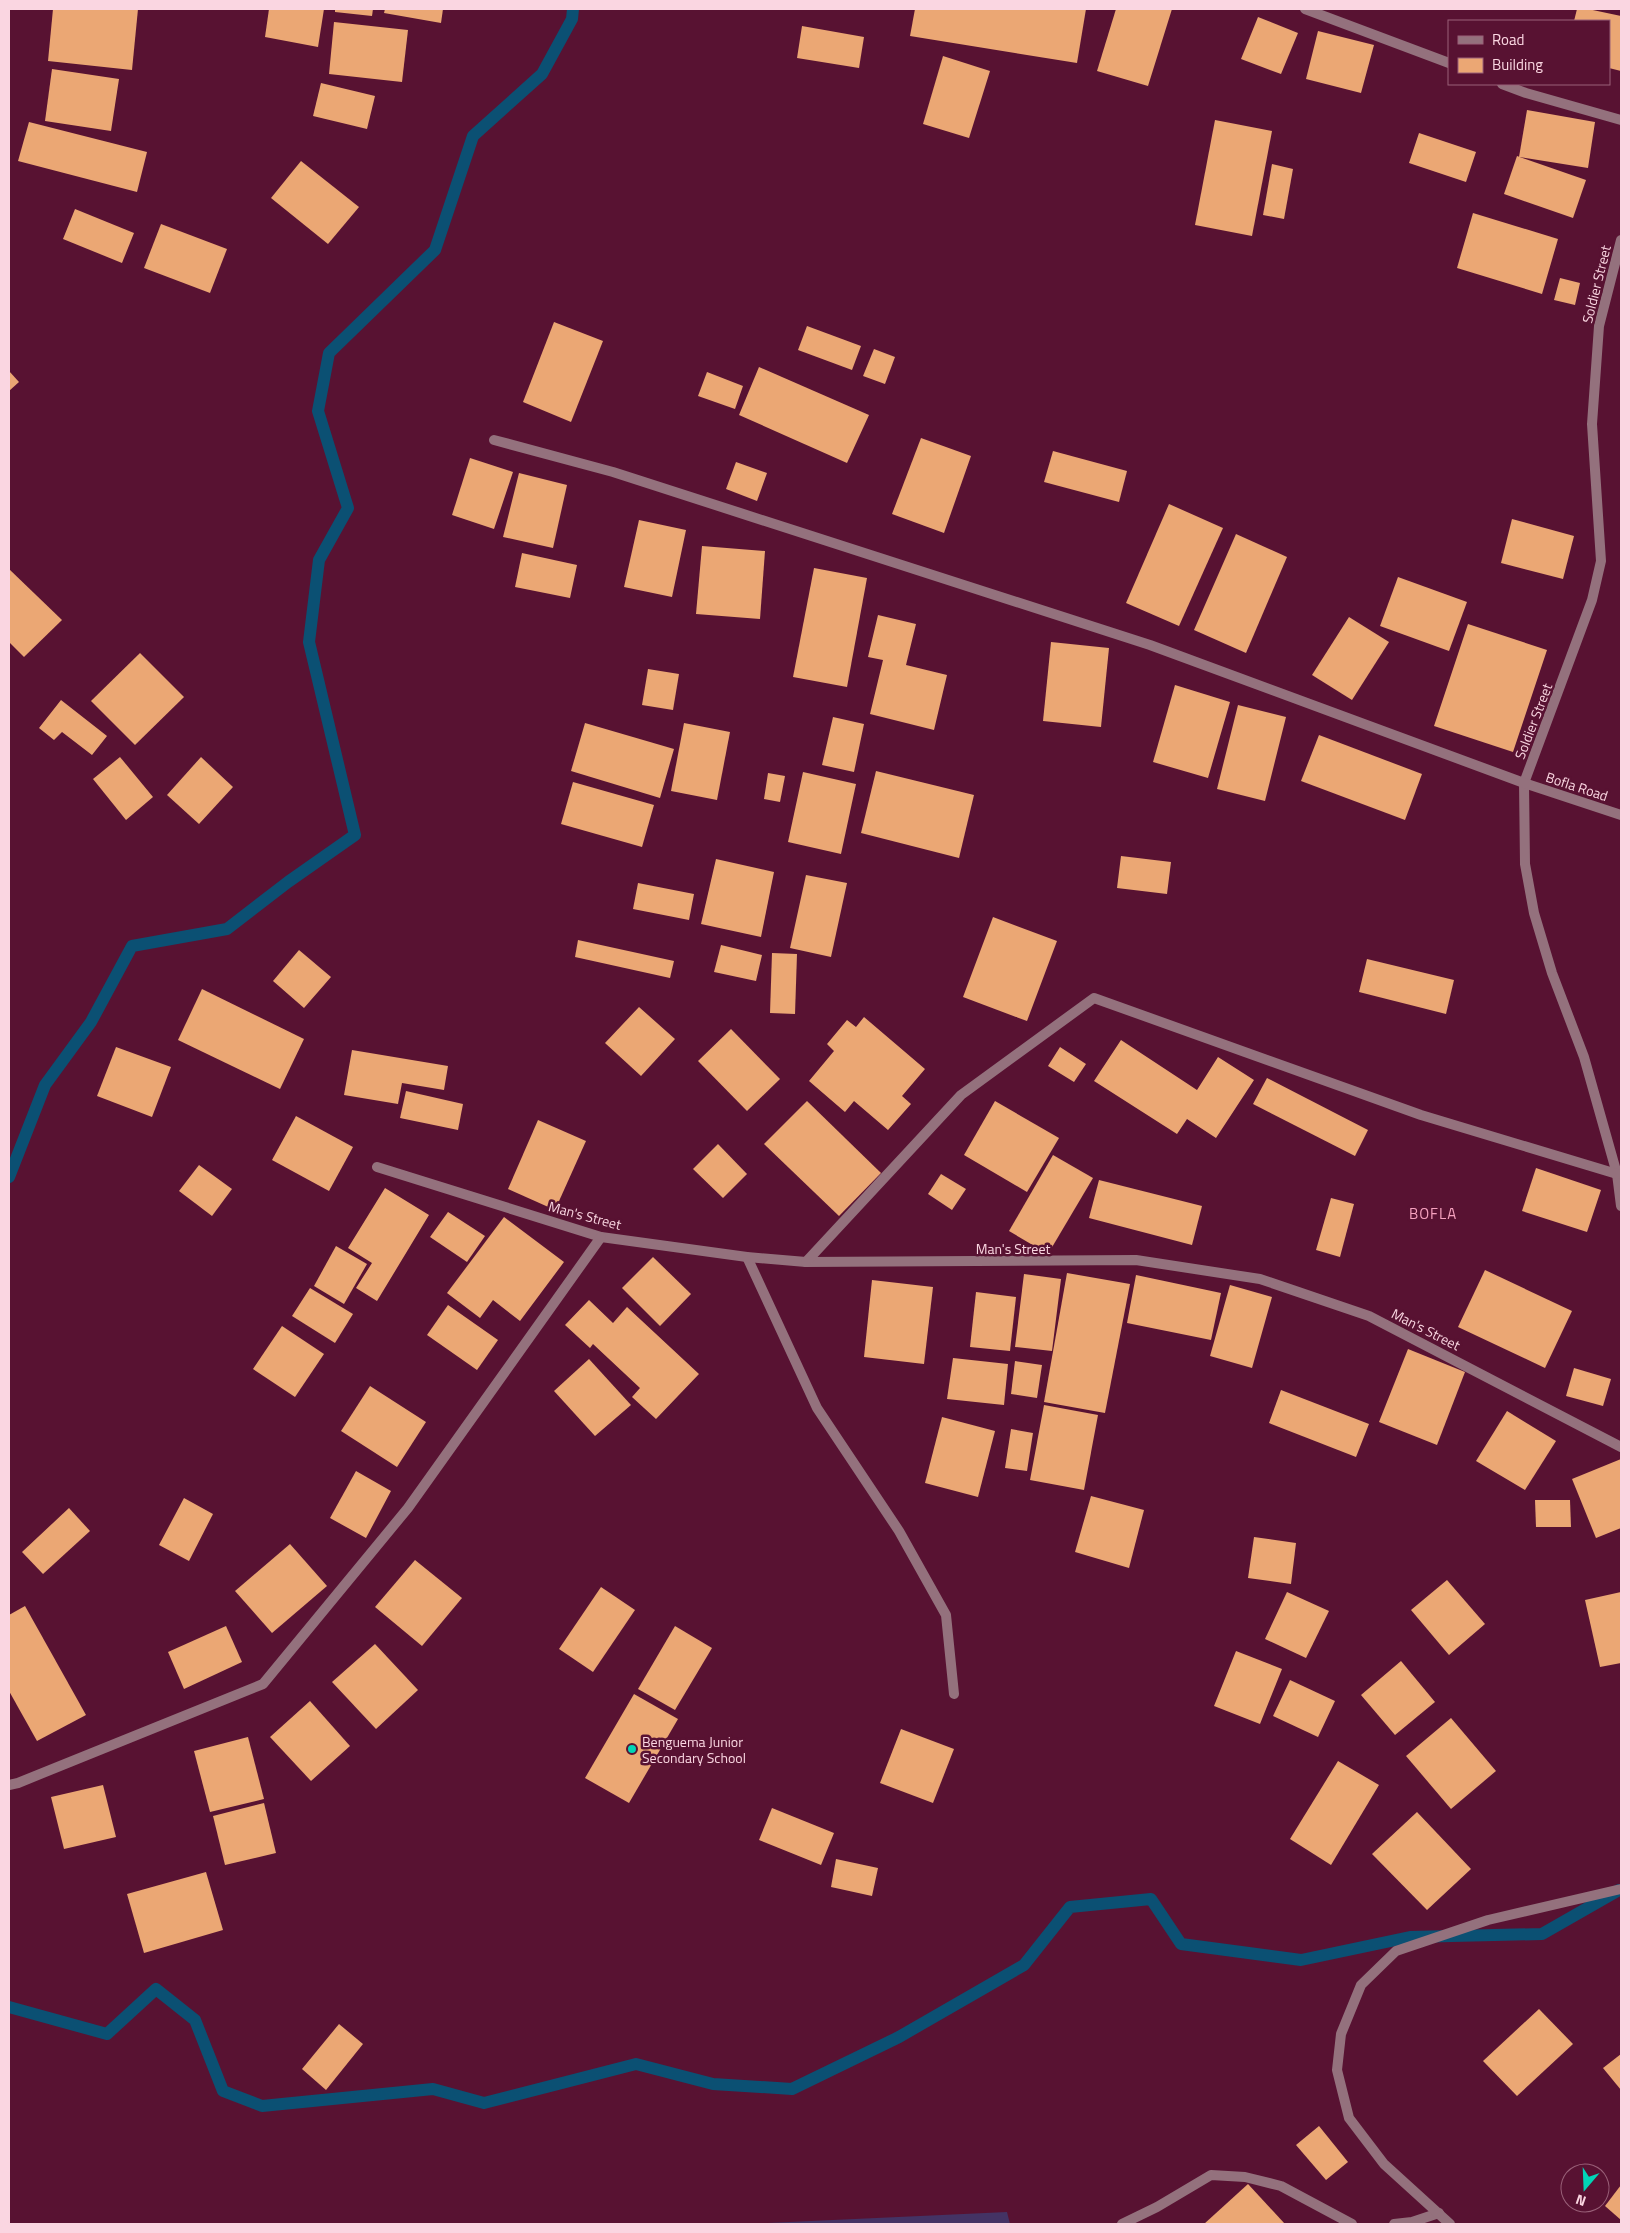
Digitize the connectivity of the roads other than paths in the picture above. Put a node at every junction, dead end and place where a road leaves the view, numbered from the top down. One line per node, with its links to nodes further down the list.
1 (1305, 9): 2 (street)
2 (1448, 63)
3 (1505, 85): 4 (street)
4 (1621, 120)
5 (1621, 240): 7 (street, Soldier Street)
6 (494, 440): 7 (street, Bofla Road)
7 (1524, 783): 8 (street, Bofla Road); 10 (street, Soldier Street)
8 (1621, 815)
9 (377, 1167): 12 (street, Man's Street)
10 (1617, 1174): 11 (street, Soldier Street); 14 (street)
11 (1621, 1206)
12 (602, 1237): 13 (street, Man's Street); 17 (street)
13 (747, 1257): 14 (street, Man's Street); 16 (street)
14 (806, 1262): 15 (street, Man's Street)
15 (1621, 1447)
16 (954, 1694)
17 (9, 1784)
18 (1621, 1889): 19 (street)
19 (1438, 2213): 22 (street); 23 (street)
20 (1122, 2224): 21 (street)
21 (1352, 2224)
22 (1394, 2224)
23 (1450, 2224)

